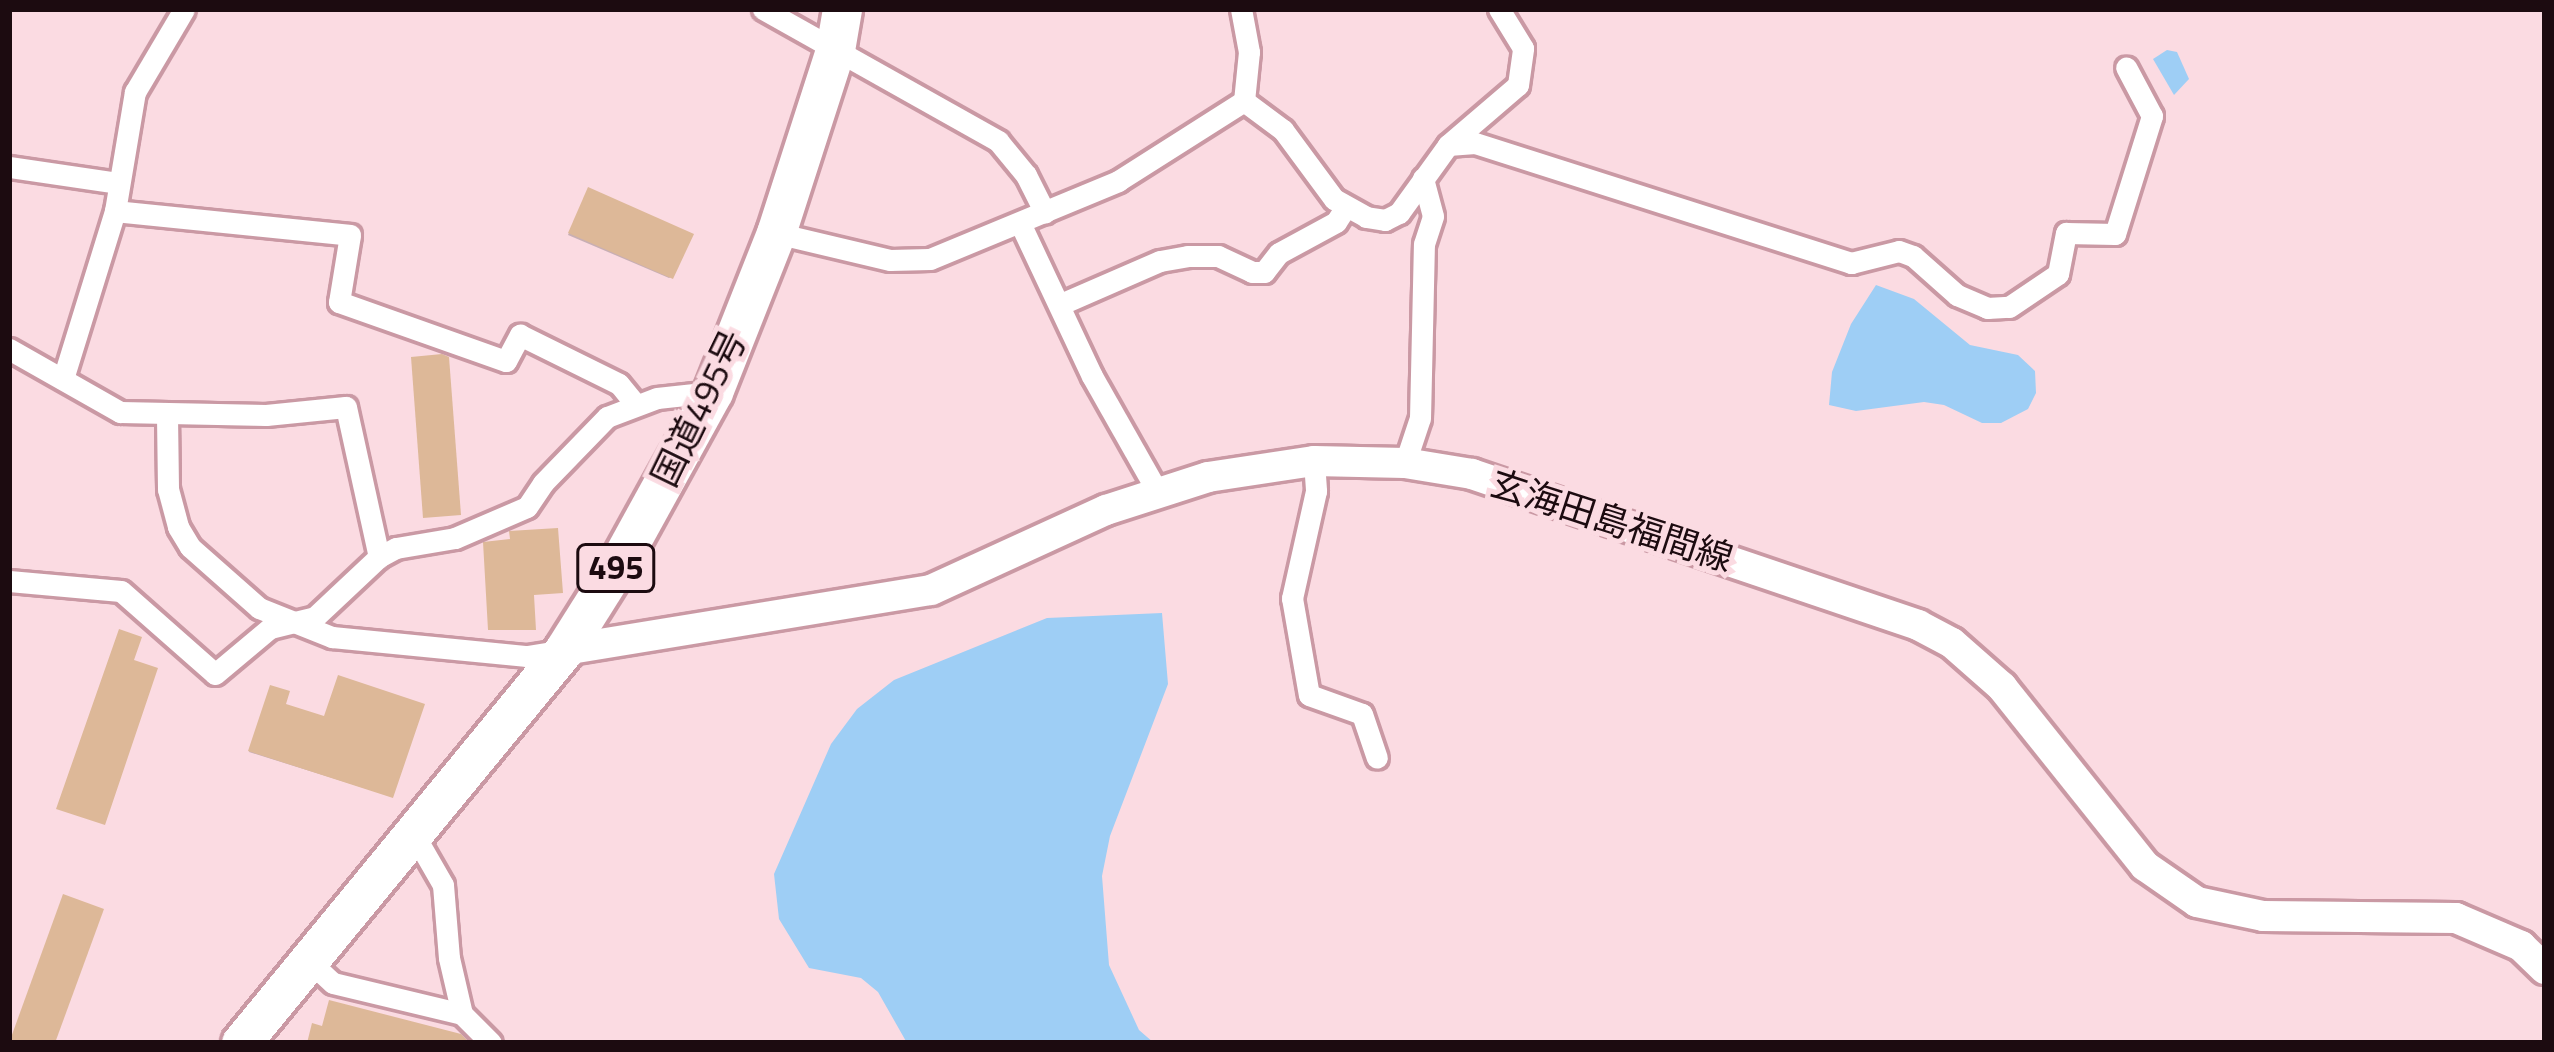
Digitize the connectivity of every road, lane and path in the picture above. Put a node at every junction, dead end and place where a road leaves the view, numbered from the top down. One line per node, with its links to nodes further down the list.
1 (184, 9): 12 (street)
2 (764, 9): 6 (street)
3 (842, 9): 6 (highway, 国道495号 / 495)
4 (1241, 9): 8 (street)
5 (1498, 9): 9 (street)
6 (835, 50): 15 (street); 17 (highway, 国道495号 / 495)
7 (2126, 67): 9 (street)
8 (1244, 101): 13 (street); 15 (street)
9 (1448, 145): 11 (street)
10 (9, 167): 12 (street)
11 (1424, 178): 13 (street); 25 (street)
12 (118, 183): 14 (street)
13 (1345, 208): 18 (street)
14 (115, 211): 20 (street); 22 (street)
15 (1045, 213): 16 (street)
16 (1020, 224): 17 (street); 18 (street)
17 (776, 233): 21 (highway, 国道495号 / 495)
18 (1061, 304): 26 (street)
19 (9, 349): 20 (street)
20 (63, 379): 23 (street)
21 (712, 392): 22 (street); 30 (highway, 国道495号 / 495)
22 (635, 404): 27 (street)
23 (167, 416): 27 (street); 29 (street)
24 (1314, 461): 25 (main road, 玄海田島福間線); 26 (main road, 玄海田島福間線); 31 (street)
25 (1405, 464): 34 (main road, 玄海田島福間線)
26 (1156, 491): 30 (main road, 玄海田島福間線)
27 (379, 556): 29 (street)
28 (9, 581): 29 (street)
29 (290, 624): 30 (street)
30 (564, 650): 32 (highway, 国道495号 / 495)
31 (1378, 758)
32 (412, 831): 33 (highway, 国道495号 / 495); 35 (street)
33 (307, 959): 35 (street); 36 (highway, 国道495号 / 495)
34 (2545, 969)
35 (462, 1014): 37 (street)
36 (241, 1043)
37 (491, 1043)

